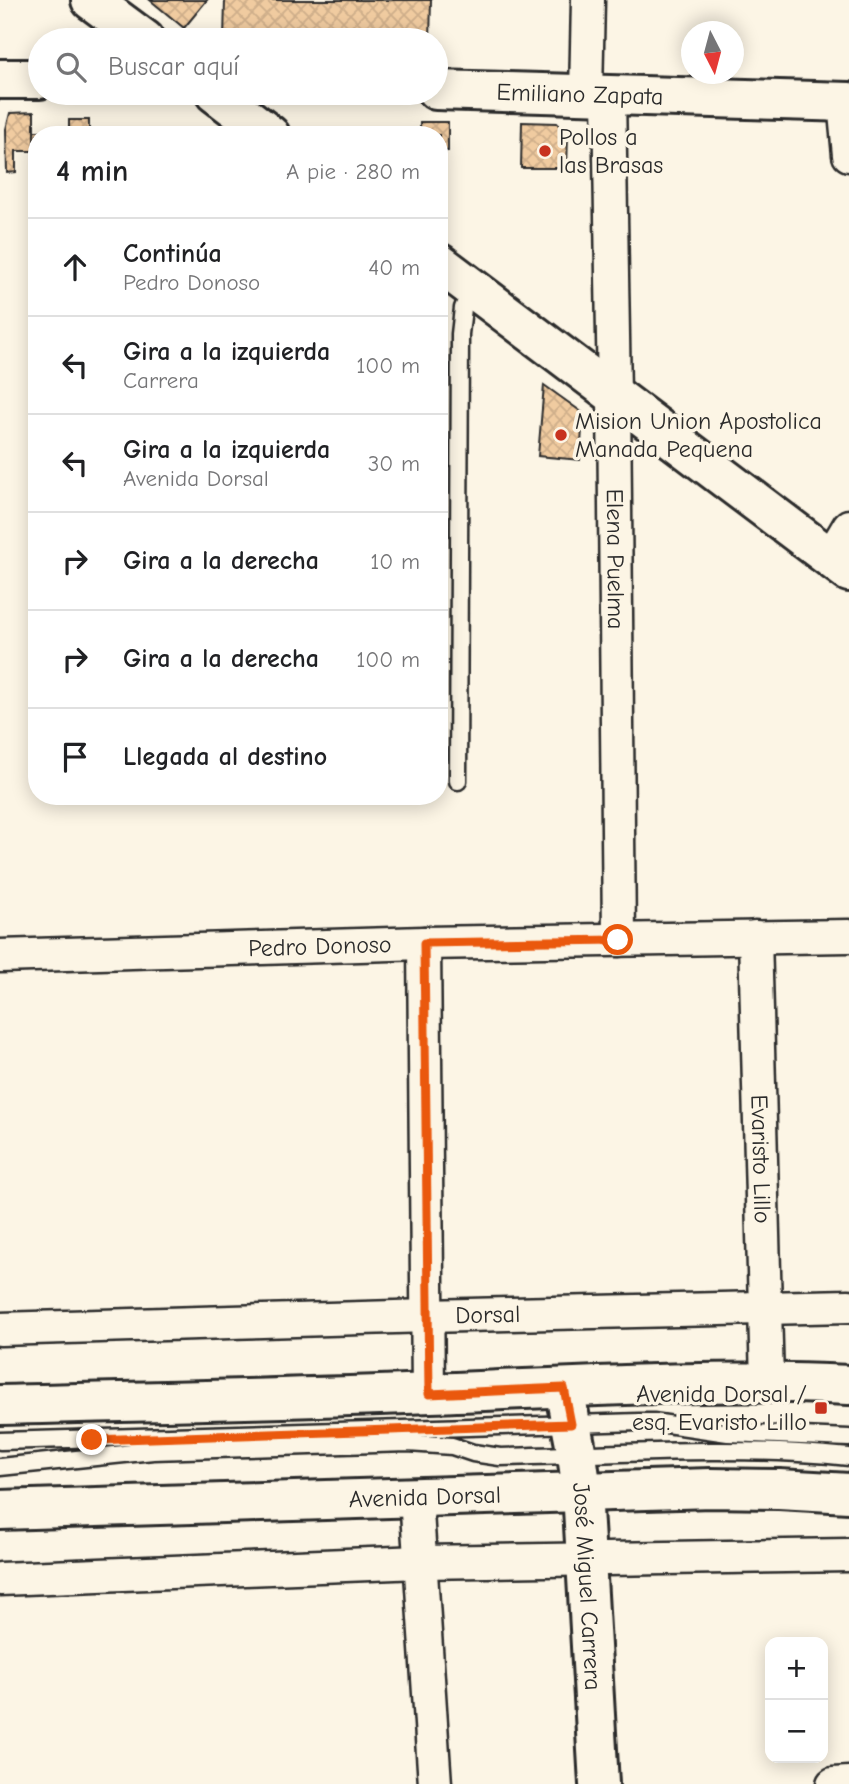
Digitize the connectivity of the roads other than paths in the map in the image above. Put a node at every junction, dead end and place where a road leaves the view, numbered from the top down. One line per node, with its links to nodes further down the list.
1 (91, 0): 3 (main road)
2 (588, 0): 7 (street, Elena Puelma)
3 (129, 28)
4 (0, 79): 5 (main road)
5 (28, 79)
6 (448, 90): 7 (main road, Emiliano Zapata)
7 (597, 95): 8 (main road, Emiliano Zapata); 14 (street, Elena Puelma)
8 (847, 102): 11 (street)
9 (231, 105): 10 (main road)
10 (258, 126)
11 (849, 155)
12 (448, 270): 13 (main road)
13 (472, 288): 14 (main road); 16 (lane)
14 (614, 395): 15 (main road); 19 (street, Elena Puelma)
15 (843, 552)
16 (458, 780)
17 (849, 936): 18 (street, Pedro Donoso)
18 (755, 937): 19 (street, Pedro Donoso); 23 (street, Evaristo Lillo)
19 (618, 940): 20 (street, Pedro Donoso)
20 (424, 943): 21 (street, Pedro Donoso); 24 (street)
21 (0, 956)
22 (849, 1306): 23 (street, Dorsal)
23 (764, 1308): 24 (street, Dorsal); 26 (street, Evaristo Lillo)
24 (428, 1316): 25 (street, Dorsal); 28 (street)
25 (0, 1329)
26 (767, 1382): 27 (main road, Avenida Dorsal); 31 (main road, Avenida Dorsal)
27 (849, 1385)
28 (429, 1394): 29 (main road, Avenida Dorsal); 31 (main road, Avenida Dorsal)
29 (0, 1405)
30 (849, 1438): 31 (lane)
31 (573, 1440): 32 (lane); 33 (lane); 34 (lane); 35 (main road, Avenida Dorsal); 36 (main road, Avenida Dorsal); 39 (main road, José Miguel Carrera)
32 (0, 1441)
33 (849, 1457)
34 (0, 1467)
35 (849, 1493)
36 (416, 1497): 37 (main road, Avenida Dorsal); 40 (street)
37 (0, 1510)
38 (849, 1555): 39 (street)
39 (585, 1559): 40 (street); 44 (main road, José Miguel Carrera)
40 (420, 1562): 41 (street); 43 (street)
41 (0, 1579)
42 (849, 1783): 45 (street)
43 (435, 1784)
44 (599, 1784)
45 (834, 1784)

